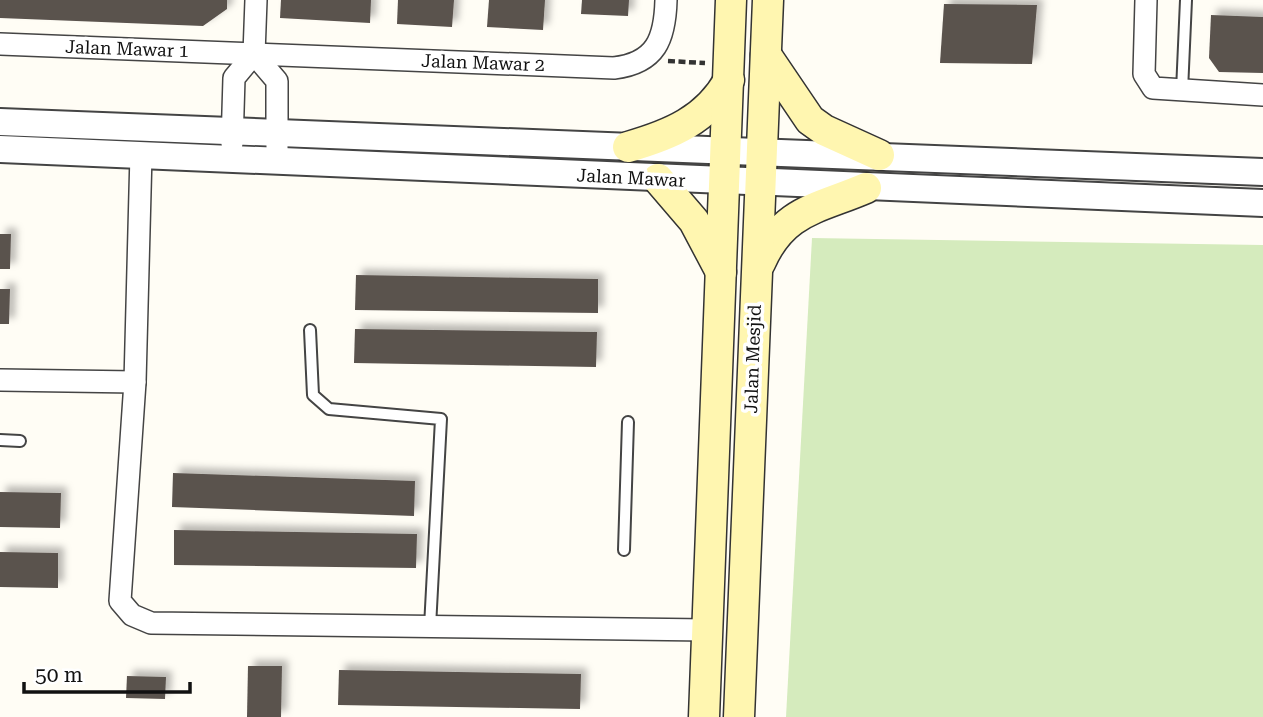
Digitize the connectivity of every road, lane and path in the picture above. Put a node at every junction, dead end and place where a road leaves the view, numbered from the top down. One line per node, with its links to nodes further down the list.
1 (256, 0): 8 (street)
2 (666, 0): 10 (street)
3 (731, 0): 11 (main road, Jalan Mesjid)
4 (768, 0): 9 (main road, Jalan Mesjid)
5 (1146, 0): 12 (street)
6 (1186, 0): 12 (lane)
7 (0, 44): 8 (street, Jalan Mawar 1)
8 (254, 54): 10 (street, Jalan Mawar 2); 15 (street); 16 (street)
9 (766, 55): 20 (main road, Jalan Mesjid); 22 (main road)
10 (643, 59): 11 (path)
11 (729, 72): 17 (main road); 19 (main road, Jalan Mesjid)
12 (1182, 91): 13 (street)
13 (1263, 94)
14 (0, 122): 15 (street, Jalan Mawar)
15 (232, 131): 16 (street, Jalan Mawar); 23 (street)
16 (277, 133): 17 (street, Jalan Mawar); 24 (street)
17 (628, 147): 19 (street, Jalan Mawar)
18 (0, 149): 21 (street, Jalan Mawar)
19 (726, 150): 20 (street, Jalan Mawar); 27 (main road, Jalan Mesjid)
20 (762, 151): 22 (street, Jalan Mawar); 28 (main road, Jalan Mesjid)
21 (141, 154): 23 (street, Jalan Mawar); 35 (street)
22 (879, 155): 25 (street, Jalan Mawar)
23 (231, 160): 24 (street, Jalan Mawar)
24 (277, 161): 26 (street, Jalan Mawar)
25 (1263, 172)
26 (658, 179): 27 (street, Jalan Mawar); 31 (main road)
27 (725, 181): 28 (street, Jalan Mawar); 31 (main road, Jalan Mesjid)
28 (761, 183): 29 (street, Jalan Mawar); 32 (main road, Jalan Mesjid)
29 (866, 188): 30 (street, Jalan Mawar); 32 (main road)
30 (1263, 203)
31 (721, 273): 41 (main road, Jalan Mesjid)
32 (756, 296): 43 (main road, Jalan Mesjid)
33 (310, 330): 40 (lane)
34 (0, 380): 35 (street)
35 (135, 382): 40 (street)
36 (628, 422): 39 (lane)
37 (0, 440): 38 (lane)
38 (20, 441)
39 (624, 550)
40 (430, 627): 41 (street)
41 (707, 630): 42 (main road, Jalan Mesjid)
42 (704, 717)
43 (739, 717)

